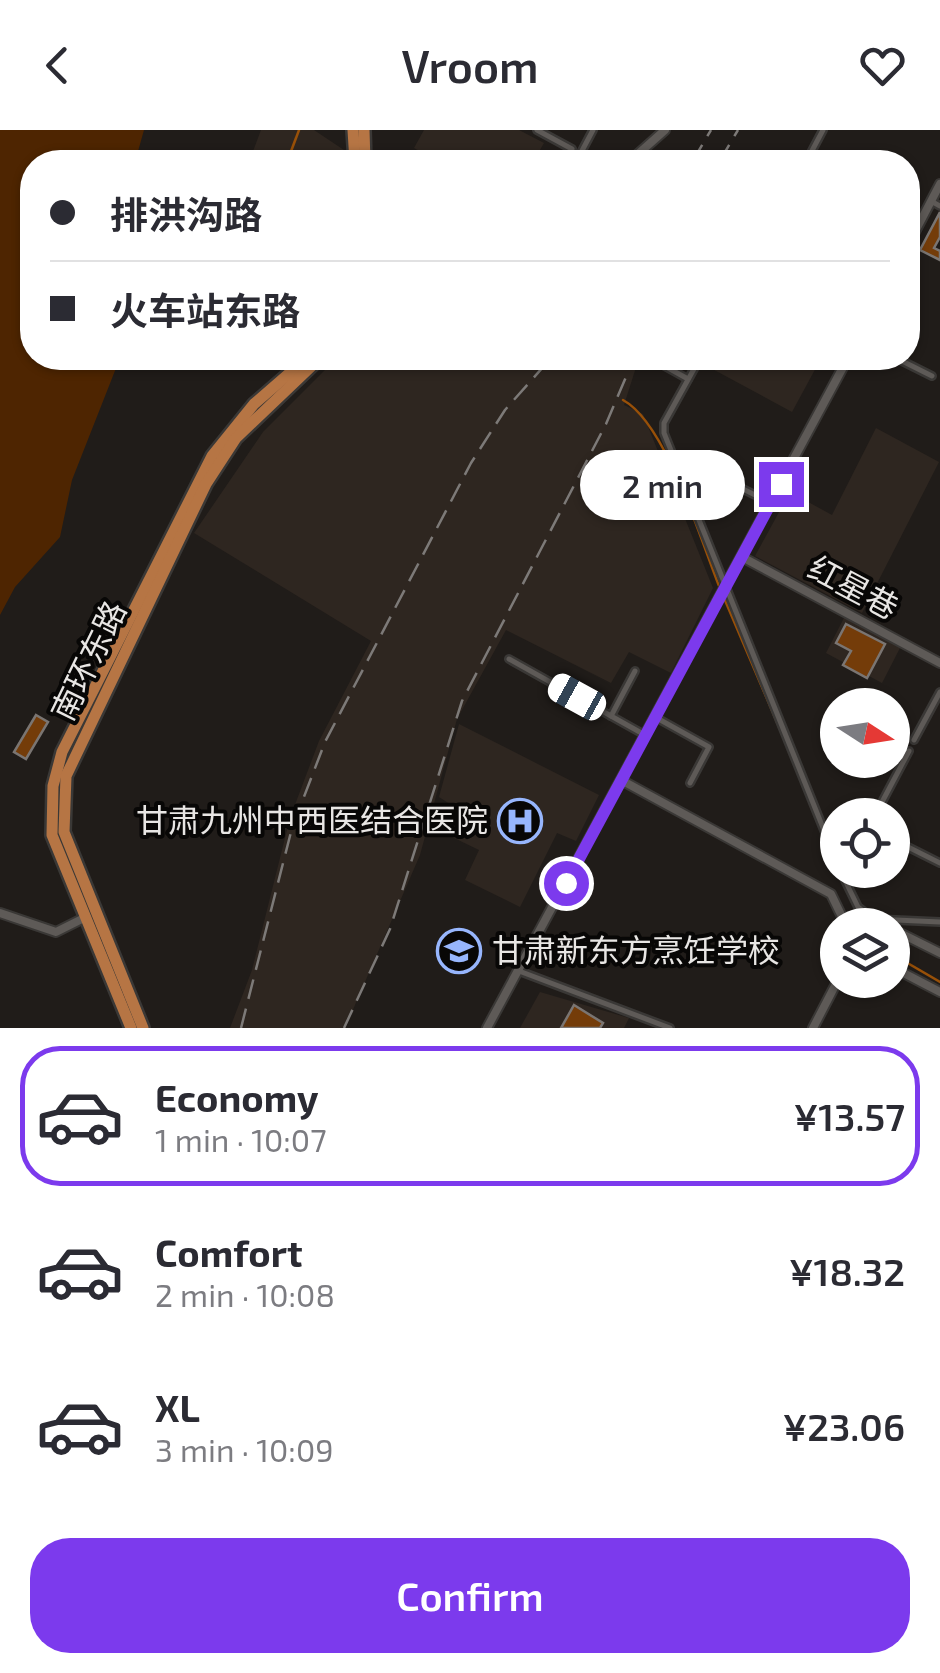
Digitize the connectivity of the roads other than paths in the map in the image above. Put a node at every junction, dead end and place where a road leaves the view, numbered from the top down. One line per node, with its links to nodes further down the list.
1 (538, 130): 3 (street)
2 (660, 133): 4 (main road)
3 (571, 150)
4 (641, 150)
5 (940, 184): 6 (main road)
6 (935, 203): 7 (main road)
7 (920, 226)
8 (293, 370): 35 (highway, 南环东路)
9 (307, 370): 45 (highway, 南环东路)
10 (672, 370): 15 (street)
11 (693, 370): 15 (street)
12 (842, 370): 17 (main road)
13 (920, 370): 14 (street)
14 (932, 376)
15 (688, 379): 19 (street)
16 (719, 477): 17 (street)
17 (771, 502): 18 (main road)
18 (742, 557): 19 (main road); 21 (main road, 红星巷)
19 (726, 586): 25 (main road); 30 (street)
20 (508, 659): 24 (street)
21 (940, 663)
22 (635, 672): 24 (street)
23 (940, 692): 27 (street)
24 (611, 716): 26 (street)
25 (655, 717): 26 (main road); 29 (street)
26 (646, 735): 28 (main road)
27 (914, 740)
28 (621, 780): 33 (main road); 40 (main road)
29 (690, 783)
30 (820, 822)
31 (910, 847): 32 (street)
32 (940, 863)
33 (844, 908)
34 (0, 913): 35 (main road)
35 (86, 917): 44 (highway, 南环东路)
36 (910, 922): 37 (street)
37 (940, 922)
38 (910, 937): 39 (main road)
39 (940, 953)
40 (517, 970): 46 (main road); 47 (street)
41 (910, 977): 42 (main road)
42 (940, 992)
43 (828, 998): 48 (main road)
44 (131, 1028)
45 (143, 1028)
46 (487, 1028)
47 (670, 1028)
48 (812, 1028)

